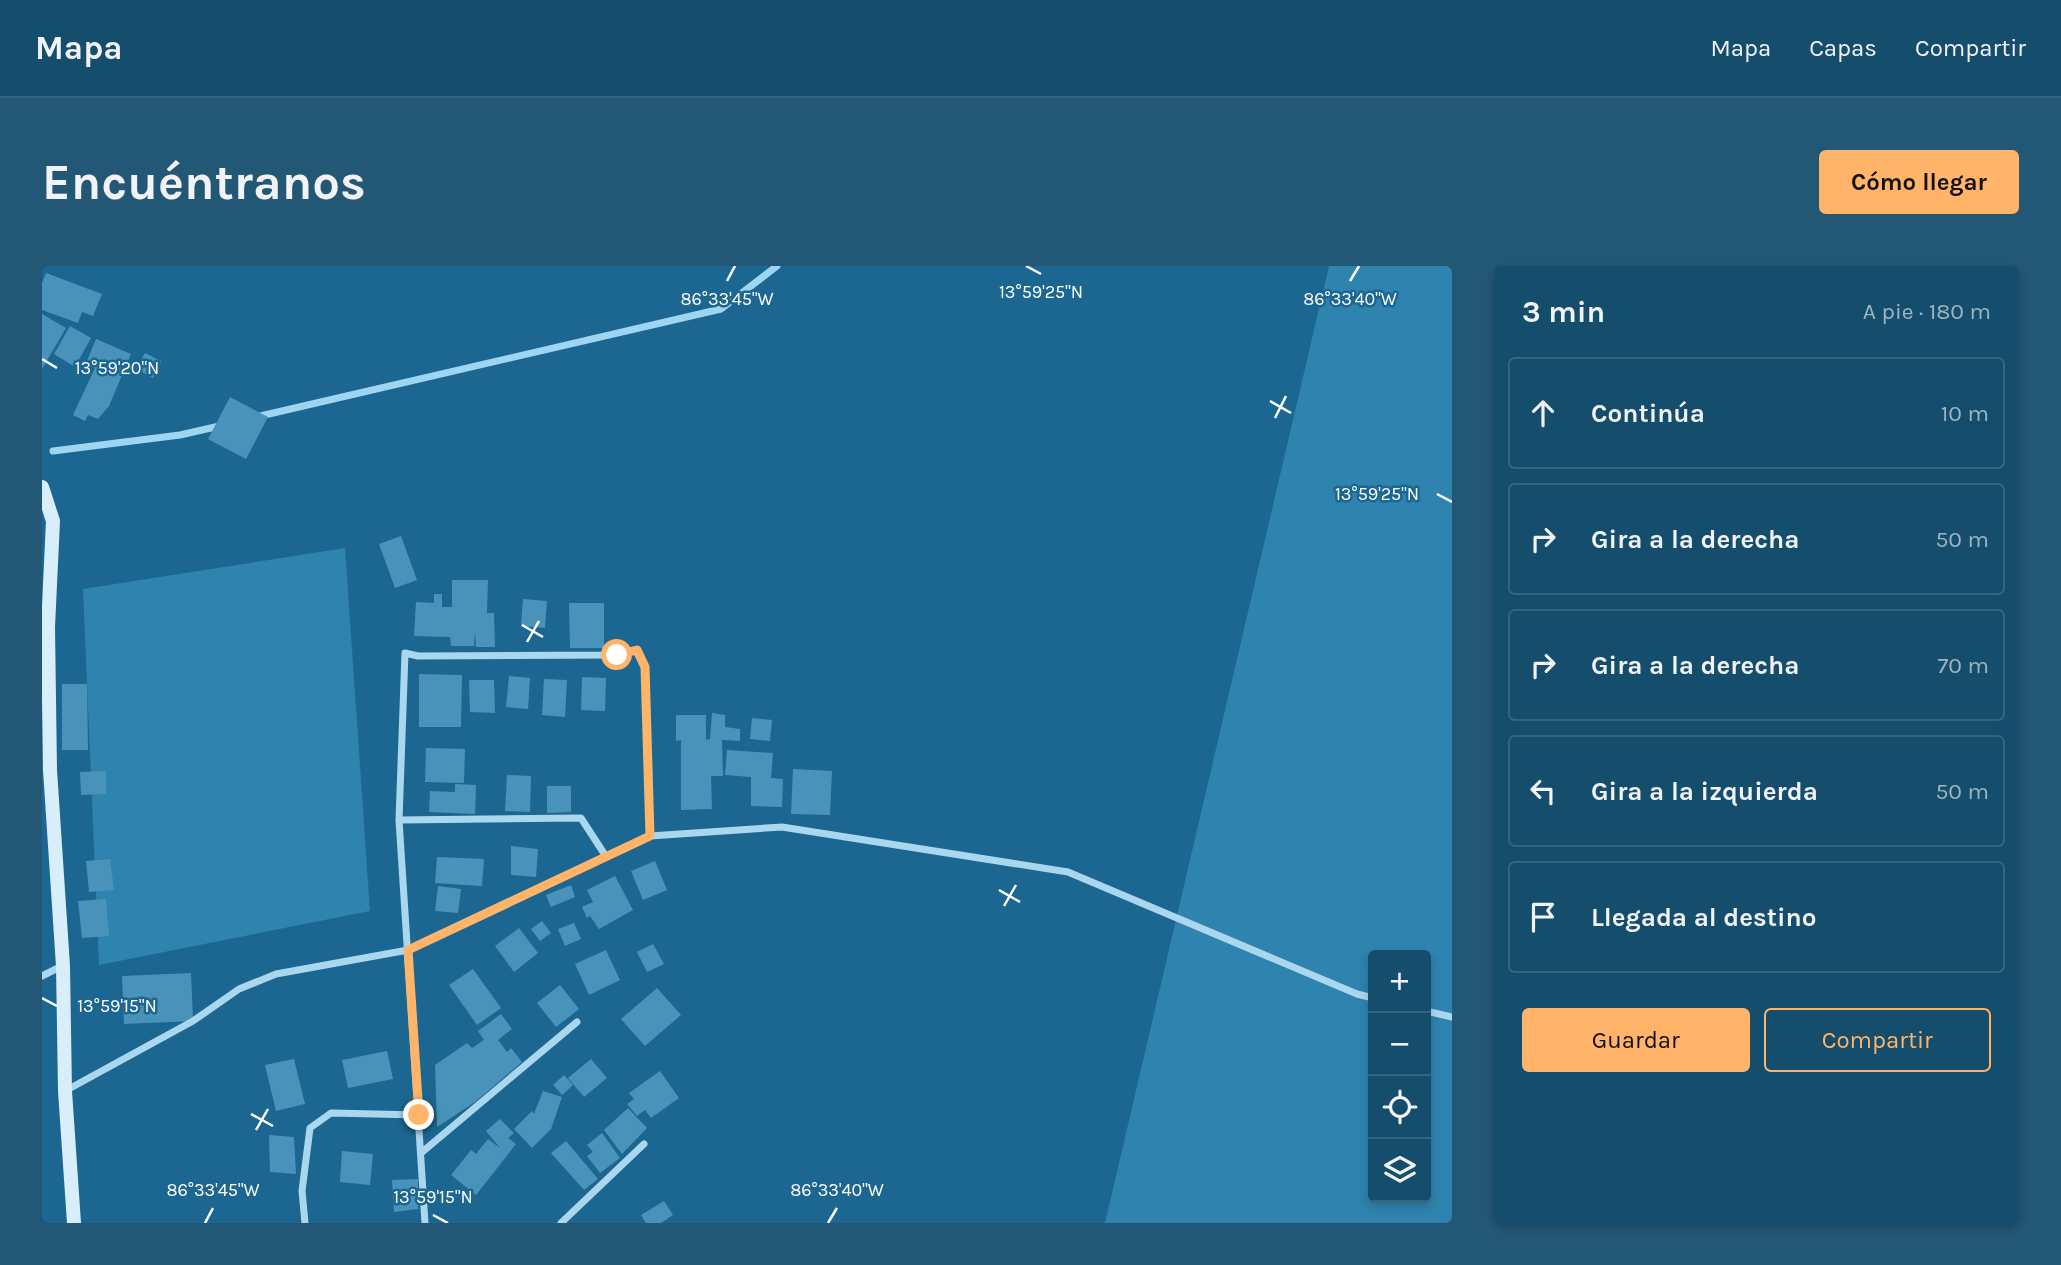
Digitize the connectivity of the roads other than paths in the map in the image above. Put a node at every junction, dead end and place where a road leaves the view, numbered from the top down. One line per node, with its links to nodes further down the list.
1 (42, 487): 6 (street)
2 (399, 820): 3 (street); 4 (street); 5 (street)
3 (650, 836): 4 (street); 8 (street)
4 (605, 855): 5 (street)
5 (408, 950): 12 (street); 13 (street)
6 (63, 966): 7 (street); 12 (street)
7 (42, 976)
8 (1368, 997)
9 (1431, 1012): 10 (street)
10 (1452, 1017)
11 (578, 1022): 15 (street)
12 (65, 1091): 16 (street)
13 (419, 1115): 15 (street); 17 (street)
14 (644, 1144): 19 (street)
15 (421, 1153): 18 (street)
16 (74, 1223)
17 (305, 1223)
18 (425, 1223)
19 (561, 1223)

